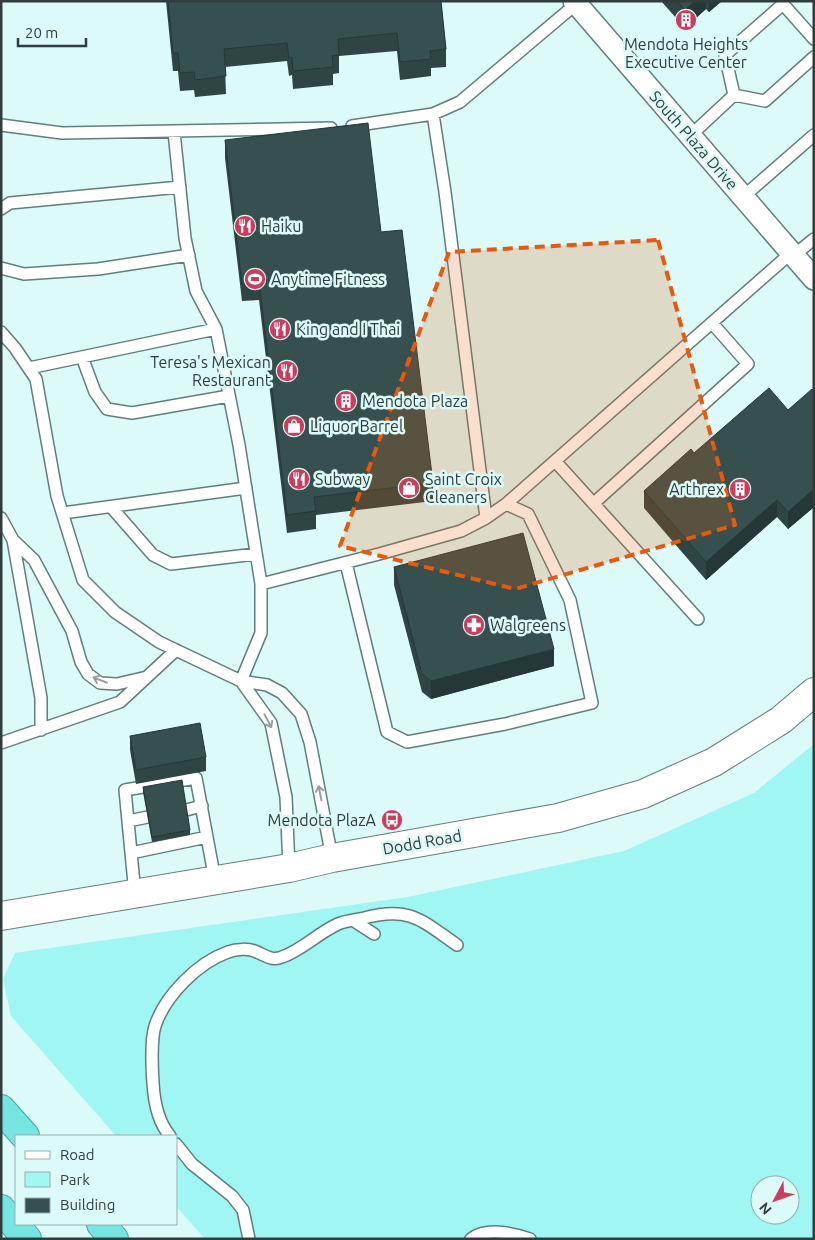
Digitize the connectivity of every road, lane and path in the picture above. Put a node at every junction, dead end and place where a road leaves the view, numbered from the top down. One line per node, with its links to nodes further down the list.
1 (575, 2): 5 (lane); 9 (street, South Plaza Drive)
2 (814, 40): 4 (lane)
3 (814, 57): 4 (lane)
4 (734, 95): 9 (lane)
5 (433, 114): 7 (lane); 31 (lane)
6 (1, 125): 7 (lane)
7 (174, 132): 10 (lane)
8 (814, 135): 11 (lane)
9 (690, 136): 11 (street, South Plaza Drive)
10 (180, 187): 12 (lane); 15 (lane)
11 (743, 197): 14 (street, South Plaza Drive)
12 (1, 209)
13 (814, 239): 14 (lane)
14 (792, 254): 17 (street, South Plaza Drive); 18 (lane)
15 (189, 255): 16 (lane); 19 (lane)
16 (1, 268)
17 (814, 279)
18 (712, 323): 24 (lane); 26 (lane)
19 (216, 329): 21 (lane); 23 (lane)
20 (1, 332): 22 (lane)
21 (82, 357): 22 (lane); 23 (lane)
22 (29, 368): 29 (lane)
23 (229, 396): 25 (lane)
24 (555, 461): 26 (lane); 27 (lane)
25 (246, 488): 28 (lane); 33 (lane)
26 (594, 503): 36 (lane)
27 (506, 504): 31 (lane); 34 (lane)
28 (111, 507): 29 (lane); 33 (lane)
29 (63, 513): 37 (lane)
30 (1, 518): 32 (lane)
31 (486, 518): 34 (lane)
32 (13, 540): 38 (lane, one-way to 32); 41 (lane)
33 (256, 554): 35 (lane)
34 (346, 563): 35 (lane)
35 (261, 584): 39 (lane)
36 (698, 619)
37 (176, 650): 38 (lane); 39 (lane)
38 (147, 677): 41 (lane)
39 (241, 681): 49 (lane, one-way to 39); 50 (lane, one-way to 50)
40 (814, 692): 49 (main road, Dodd Road)
41 (41, 730): 42 (lane)
42 (1, 743)
43 (202, 806): 44 (lane); 46 (lane); 47 (lane)
44 (186, 810)
45 (148, 817): 46 (lane)
46 (128, 821): 48 (lane)
47 (208, 837): 48 (lane); 51 (lane)
48 (131, 853): 52 (lane)
49 (332, 858): 50 (main road, Dodd Road)
50 (289, 868): 51 (main road, Dodd Road)
51 (215, 880): 52 (main road, Dodd Road)
52 (135, 894): 53 (main road, Dodd Road)
53 (1, 916)
54 (354, 921): 55 (lane); 56 (lane); 59 (lane)
55 (374, 934)
56 (457, 945)
57 (1, 1109): 58 (highway)
58 (24, 1135)
59 (169, 1135)
60 (178, 1146): 65 (lane)
61 (1, 1209): 63 (highway)
62 (102, 1225): 64 (highway)
63 (27, 1239)
64 (114, 1239)
65 (249, 1239)
66 (471, 1239): 67 (lane)
67 (530, 1239)

